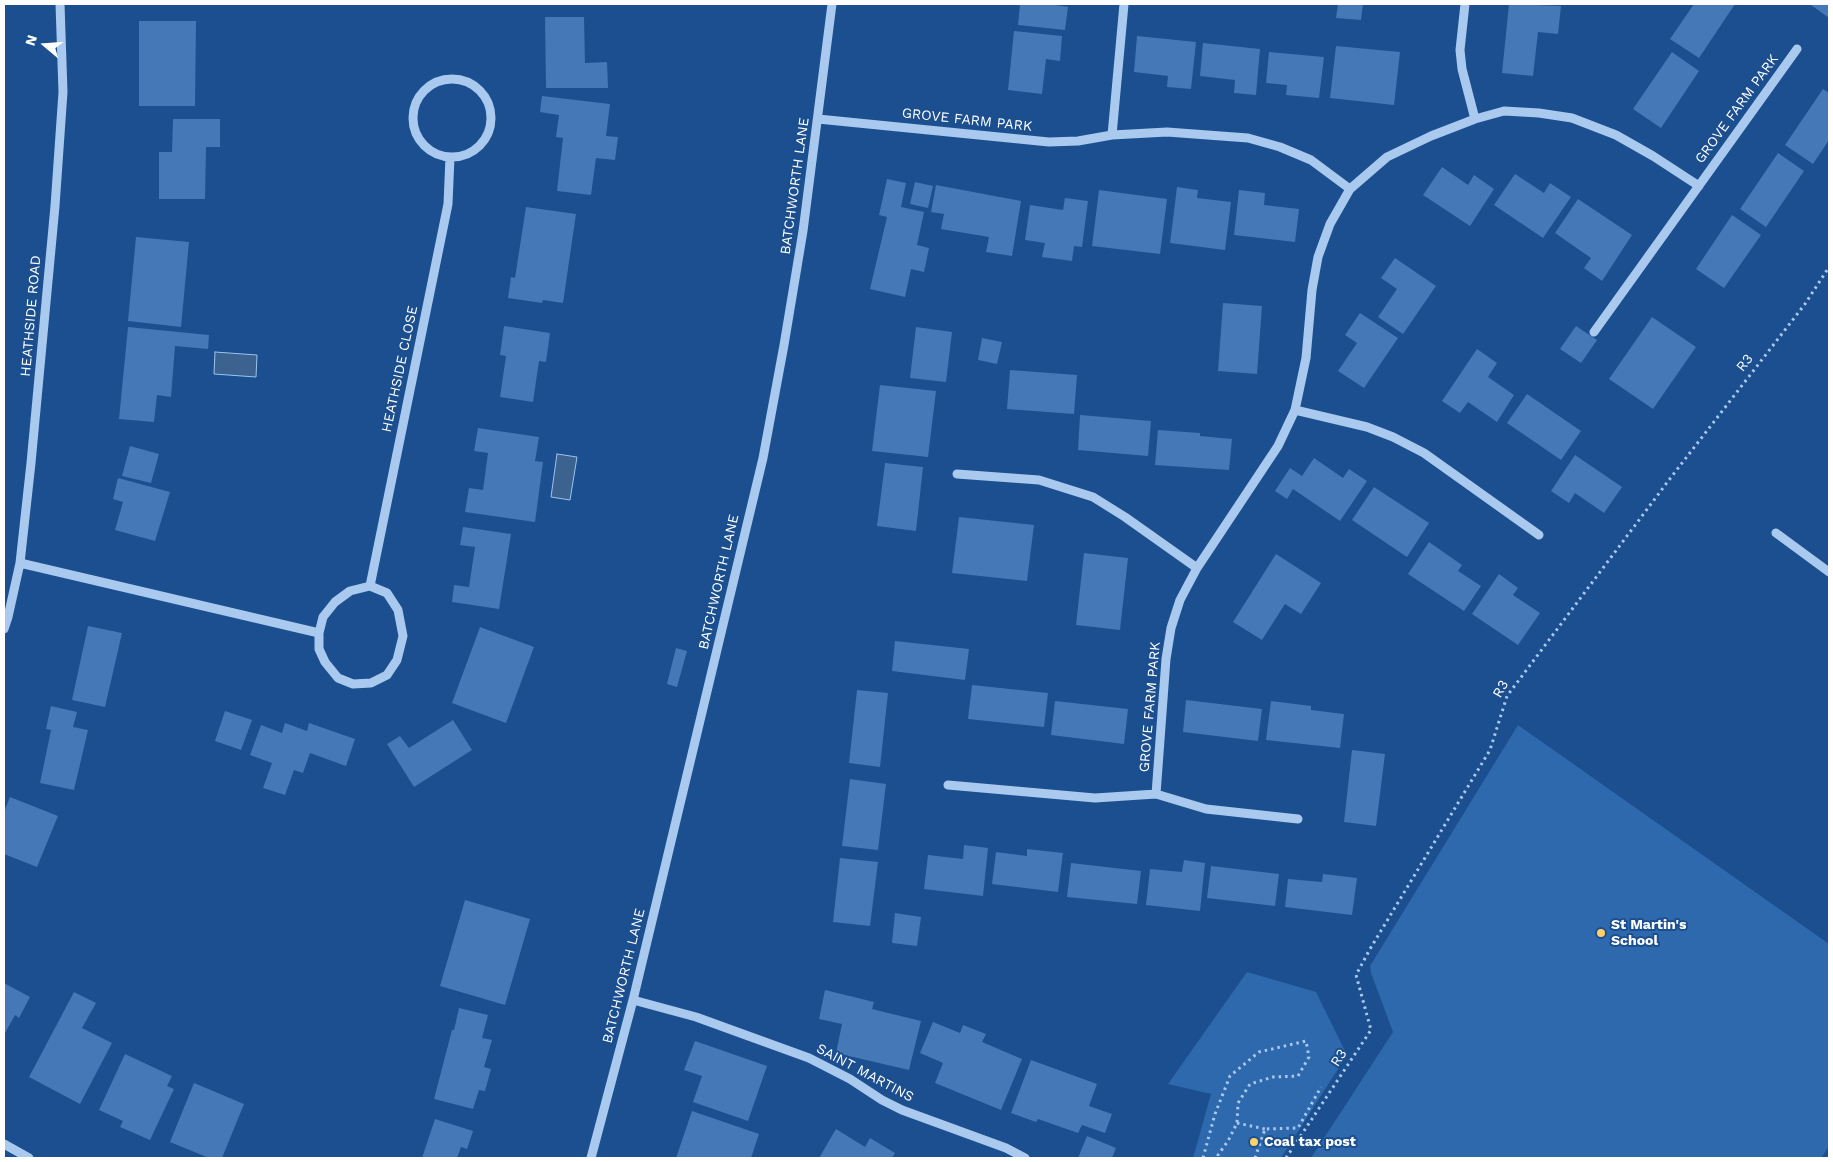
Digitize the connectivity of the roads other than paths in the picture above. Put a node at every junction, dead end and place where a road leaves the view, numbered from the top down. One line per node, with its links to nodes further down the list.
1 (60, 4): 17 (street, HEATHSIDE ROAD)
2 (832, 4): 6 (street, BATCHWORTH LANE)
3 (1124, 4): 8 (street)
4 (1464, 4): 7 (street)
5 (1798, 49): 10 (street, GROVE FARM PARK)
6 (818, 119): 8 (street, GROVE FARM PARK); 26 (street, BATCHWORTH LANE)
7 (1475, 119): 10 (street, GROVE FARM PARK); 11 (street, GROVE FARM PARK)
8 (1112, 135): 11 (street, GROVE FARM PARK)
9 (450, 158): 9 (street); 20 (street, HEATHSIDE CLOSE)
10 (1699, 186): 12 (street, GROVE FARM PARK)
11 (1350, 189): 13 (street, GROVE FARM PARK)
12 (1594, 332)
13 (1295, 410): 16 (street); 18 (street, GROVE FARM PARK)
14 (957, 474): 18 (street)
15 (1776, 534): 19 (street)
16 (1539, 535)
17 (20, 563): 21 (street, HEATHSIDE ROAD); 22 (street)
18 (1198, 568): 24 (street, GROVE FARM PARK)
19 (1829, 572)
20 (370, 586): 22 (street); 22 (street)
21 (4, 629)
22 (319, 633)
23 (948, 785): 24 (street)
24 (1156, 794): 25 (street)
25 (1298, 819)
26 (633, 1000): 29 (street, BATCHWORTH LANE); 30 (street, SAINT MARTINS)
27 (4, 1144): 28 (street)
28 (29, 1158)
29 (591, 1158)
30 (1025, 1158)

